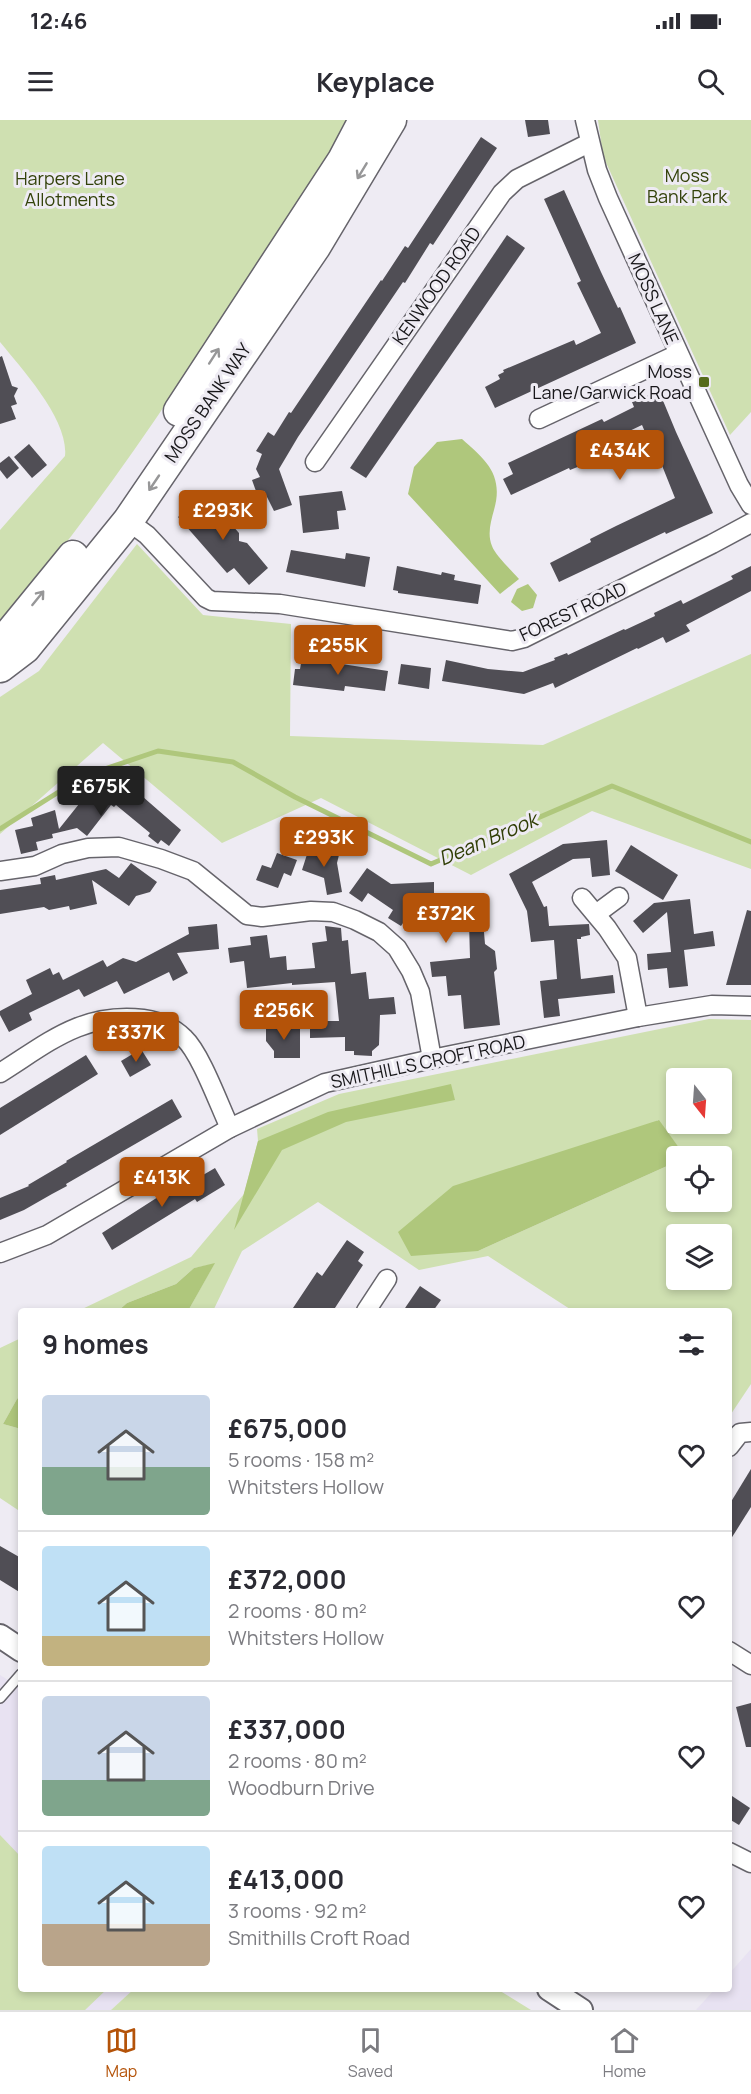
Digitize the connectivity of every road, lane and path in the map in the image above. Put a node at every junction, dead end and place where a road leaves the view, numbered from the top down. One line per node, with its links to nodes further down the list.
1 (364, 120): 11 (highway, MOSS BANK WAY, one-way to 1)
2 (391, 120): 9 (highway, MOSS BANK WAY, one-way to 9)
3 (585, 120): 4 (street, MOSS LANE)
4 (589, 143): 5 (street, MOSS LANE); 7 (street, KENWOOD ROAD)
5 (678, 354): 6 (street); 8 (street, MOSS LANE)
6 (539, 419)
7 (315, 462)
8 (751, 505)
9 (128, 521): 10 (street, FOREST ROAD); 12 (highway, MOSS BANK WAY)
10 (751, 523)
11 (0, 642)
12 (0, 667)
13 (0, 871): 19 (street)
14 (619, 897): 16 (street)
15 (582, 898): 16 (street)
16 (596, 914): 18 (street)
17 (751, 1006): 18 (street, SMITHILLS CROFT ROAD)
18 (638, 1017): 19 (street, SMITHILLS CROFT ROAD)
19 (432, 1059): 21 (street, SMITHILLS CROFT ROAD)
20 (0, 1073): 21 (street)
21 (230, 1128): 22 (street, SMITHILLS CROFT ROAD)
22 (0, 1252)
23 (387, 1279): 24 (street)
24 (368, 1308)
25 (751, 1432): 26 (street)
26 (732, 1443)
27 (0, 1636): 28 (street)
28 (18, 1648)
29 (732, 1654): 30 (street)
30 (751, 1665)
31 (18, 1677): 32 (lane)
32 (0, 1698)
33 (732, 1854): 34 (street)
34 (751, 1863)
35 (554, 1992): 36 (street)
36 (581, 2010)

